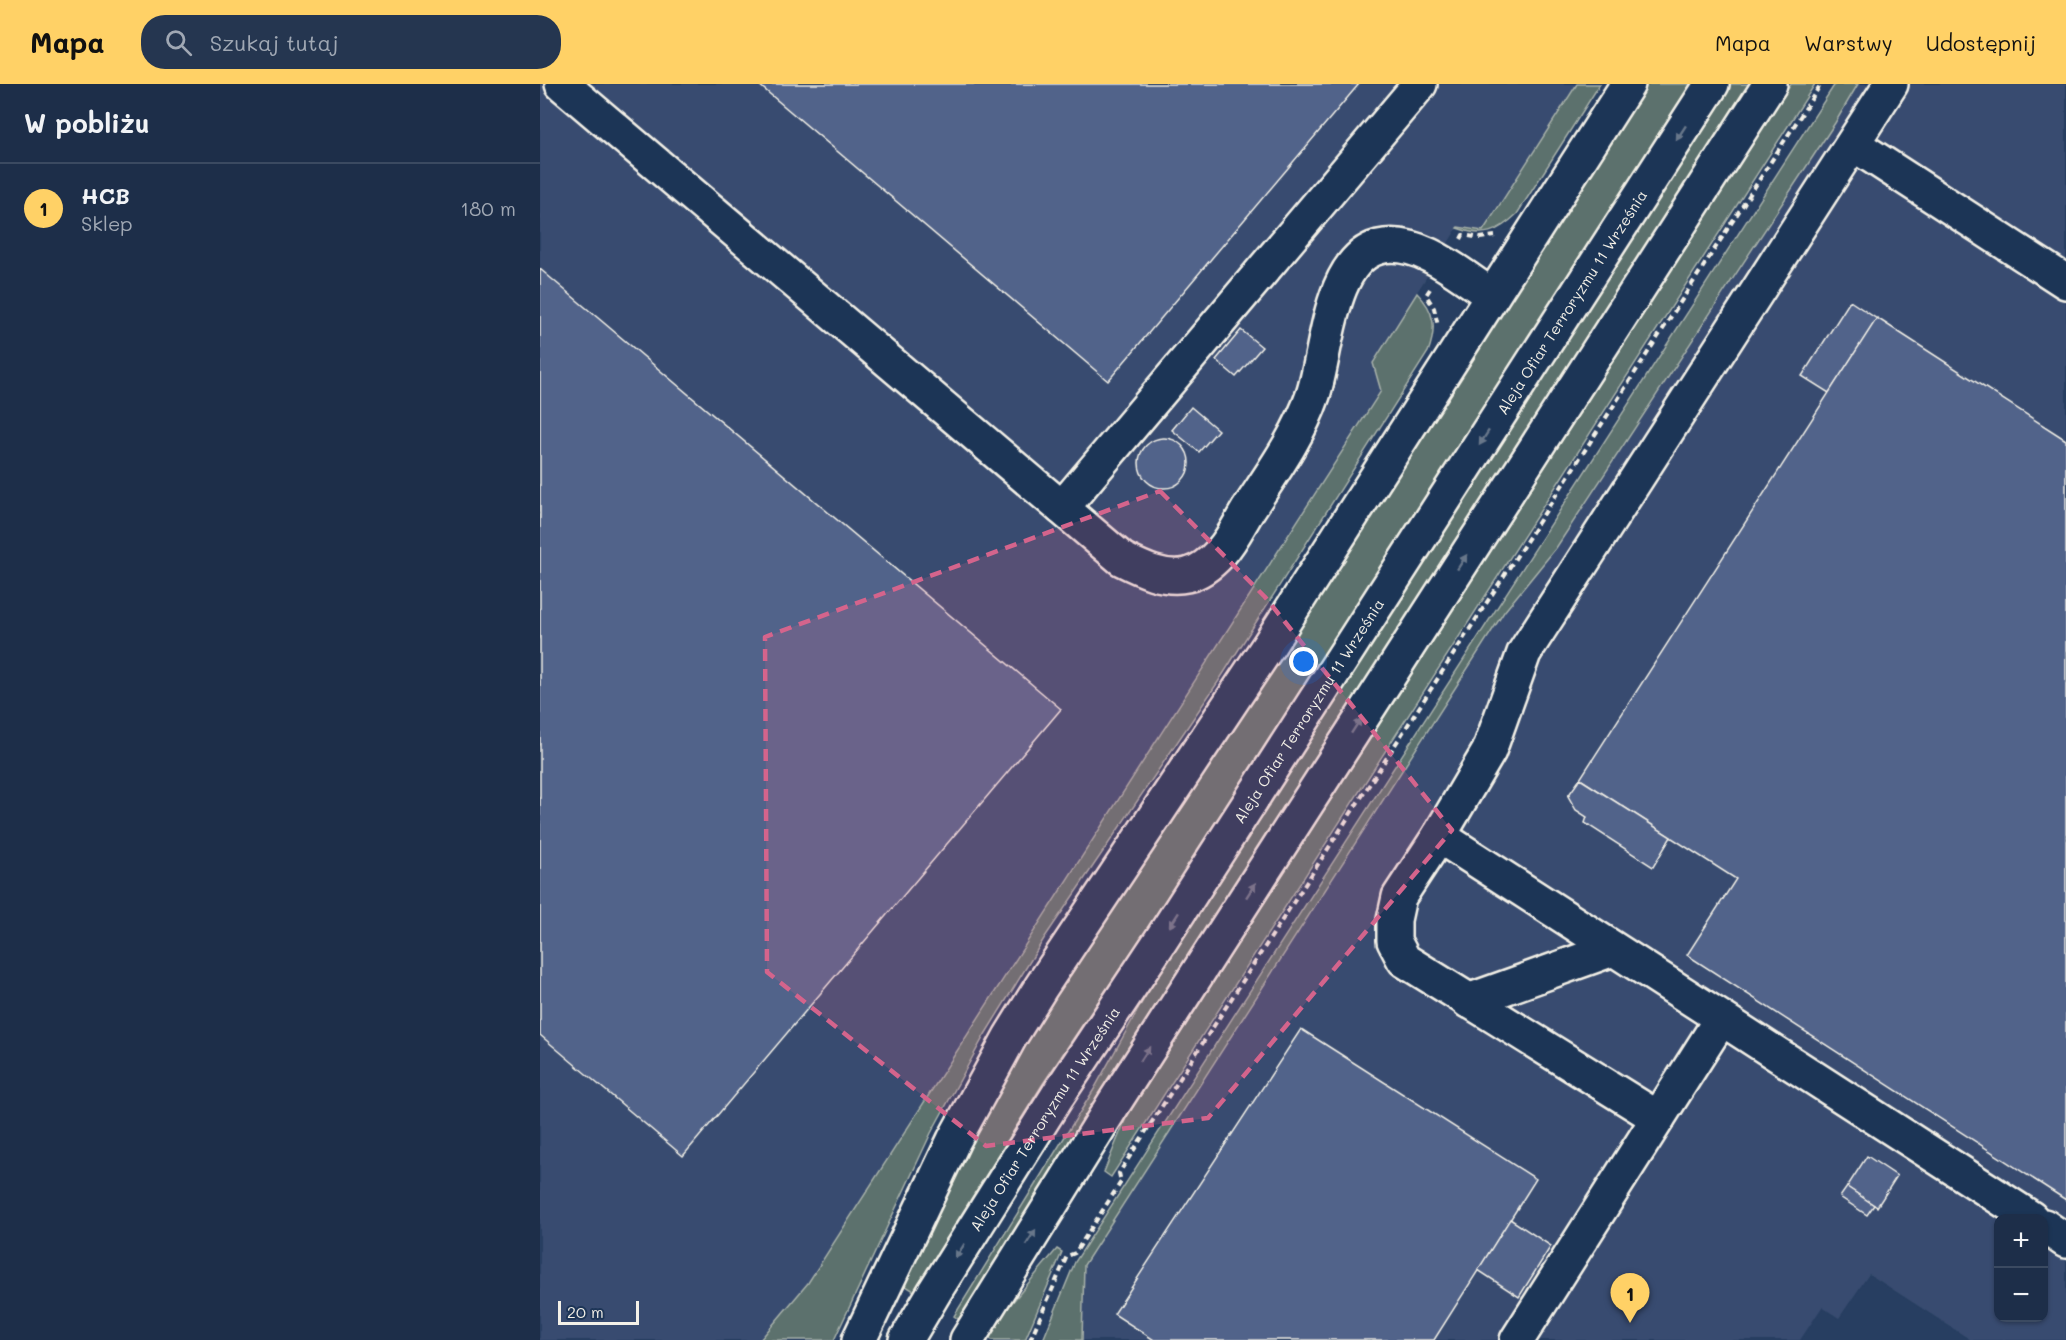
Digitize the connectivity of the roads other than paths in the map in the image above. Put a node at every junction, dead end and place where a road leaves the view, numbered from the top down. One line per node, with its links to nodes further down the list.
1 (562, 84): 10 (street)
2 (1420, 84): 10 (street)
3 (1628, 84): 9 (street)
4 (1712, 84): 20 (street, Aleja Ofiar Terroryzmu 11 Września, one-way to 20)
5 (1770, 84): 21 (street, one-way to 5)
6 (1891, 84): 7 (street)
7 (1853, 144): 8 (street); 11 (street)
8 (2066, 282)
9 (1492, 296): 10 (street); 19 (street)
10 (1062, 508)
11 (1439, 836): 12 (street); 13 (street)
12 (1613, 949): 13 (street); 14 (street)
13 (1468, 1001): 15 (street)
14 (1721, 1019): 15 (street); 16 (street)
15 (1658, 1118): 22 (street)
16 (2025, 1214)
17 (2048, 1229): 18 (street)
18 (2066, 1241)
19 (859, 1340)
20 (906, 1340)
21 (967, 1340)
22 (1517, 1340)

